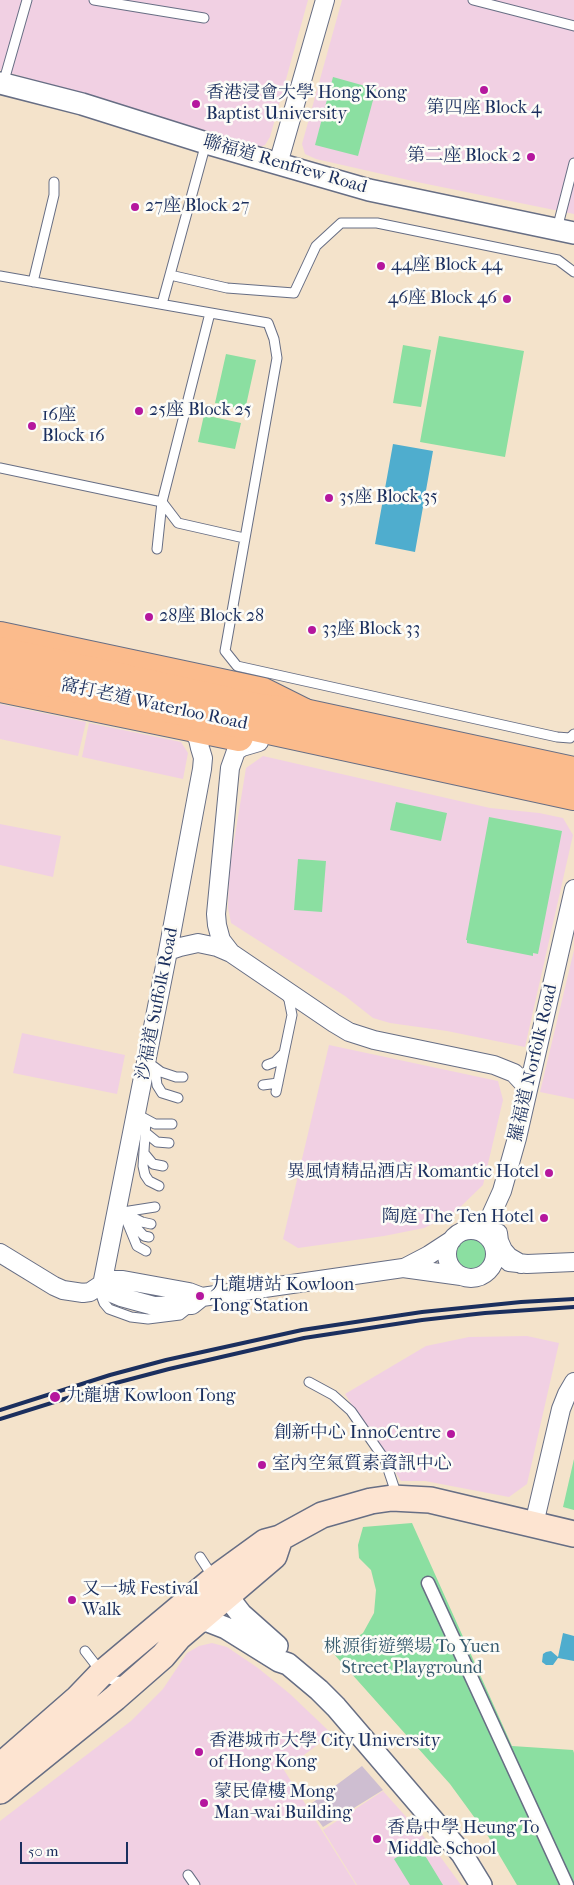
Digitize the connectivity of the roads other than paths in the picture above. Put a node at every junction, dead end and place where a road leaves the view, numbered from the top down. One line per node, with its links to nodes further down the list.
1 (27, 0): 7 (lane)
2 (94, 0): 5 (lane)
3 (325, 0): 10 (street)
4 (473, 0): 6 (lane)
5 (204, 18)
6 (574, 26)
7 (1, 83): 8 (street, 聯福道 Renfrew Road)
8 (206, 143): 10 (street, 聯福道 Renfrew Road); 14 (lane)
9 (574, 163): 12 (lane)
10 (278, 164): 12 (street, 聯福道 Renfrew Road)
11 (54, 182): 16 (lane)
12 (566, 231)
13 (574, 272): 14 (lane)
14 (170, 275): 17 (lane)
15 (0, 276): 16 (lane)
16 (33, 282): 17 (lane)
17 (162, 304): 18 (lane)
18 (210, 313): 20 (lane); 21 (lane)
19 (0, 468): 20 (lane)
20 (162, 502): 21 (lane); 22 (lane)
21 (244, 538): 29 (lane)
22 (157, 549)
23 (0, 636): 27 (main road, 窩打老道 Waterloo Road)
24 (0, 651): 27 (main road, 窩打老道 Waterloo Road)
25 (0, 672): 27 (main road, 窩打老道 Waterloo Road)
26 (0, 688): 28 (main road, 窩打老道 Waterloo Road)
27 (306, 726): 30 (main road, 窩打老道 Waterloo Road); 31 (main road, 窩打老道 Waterloo Road); 32 (main road, 窩打老道 Waterloo Road)
28 (190, 727): 30 (main road, 窩打老道 Waterloo Road); 34 (street, 沙福道 Suffolk Road)
29 (574, 734)
30 (259, 742): 35 (street)
31 (574, 771)
32 (574, 796)
33 (574, 890): 43 (street, 羅福道 Norfolk Road)
34 (168, 952): 35 (street); 38 (street, 沙福道 Suffolk Road)
35 (231, 953): 36 (street)
36 (278, 984): 37 (lane); 43 (street)
37 (285, 1051): 39 (lane); 41 (lane)
38 (151, 1064): 40 (lane); 45 (lane); 46 (street, 沙福道 Suffolk Road)
39 (267, 1065)
40 (182, 1077)
41 (278, 1083): 42 (lane); 44 (lane)
42 (263, 1085)
43 (528, 1088): 53 (street, 羅福道 Norfolk Road)
44 (276, 1092)
45 (178, 1098)
46 (141, 1117): 47 (lane); 48 (lane); 55 (street, 沙福道 Suffolk Road)
47 (172, 1124)
48 (146, 1133): 49 (lane); 50 (lane)
49 (169, 1143)
50 (144, 1153): 51 (lane); 52 (lane)
51 (163, 1166)
52 (160, 1186)
53 (502, 1191): 57 (street, 羅福道 Norfolk Road); 64 (street)
54 (155, 1206): 55 (lane)
55 (120, 1212): 56 (lane); 58 (lane); 60 (lane); 67 (street, 沙福道 Suffolk Road)
56 (151, 1224)
57 (483, 1233): 59 (street); 62 (street)
58 (148, 1237)
59 (452, 1240): 65 (street); 66 (street)
60 (146, 1251)
61 (0, 1253): 67 (street)
62 (494, 1258): 64 (street); 66 (street)
63 (574, 1262): 64 (street)
64 (521, 1264)
65 (403, 1268): 66 (street); 68 (street)
66 (461, 1276)
67 (102, 1284): 68 (street); 68 (lane)
68 (197, 1301)
69 (310, 1382): 71 (lane)
70 (574, 1382): 72 (street)
71 (398, 1498): 72 (main road); 76 (main road)
72 (534, 1524): 73 (main road)
73 (574, 1534)
74 (200, 1557): 76 (lane)
75 (428, 1583): 87 (street)
76 (221, 1588): 77 (main road); 79 (street); 80 (main road)
77 (199, 1621): 79 (street); 81 (main road)
78 (85, 1652): 80 (lane)
79 (288, 1664): 86 (street)
80 (102, 1673): 81 (lane); 82 (main road)
81 (131, 1682): 83 (main road)
82 (0, 1766)
83 (0, 1791)
84 (188, 1875): 85 (lane)
85 (195, 1885)
86 (481, 1885)
87 (567, 1885)

